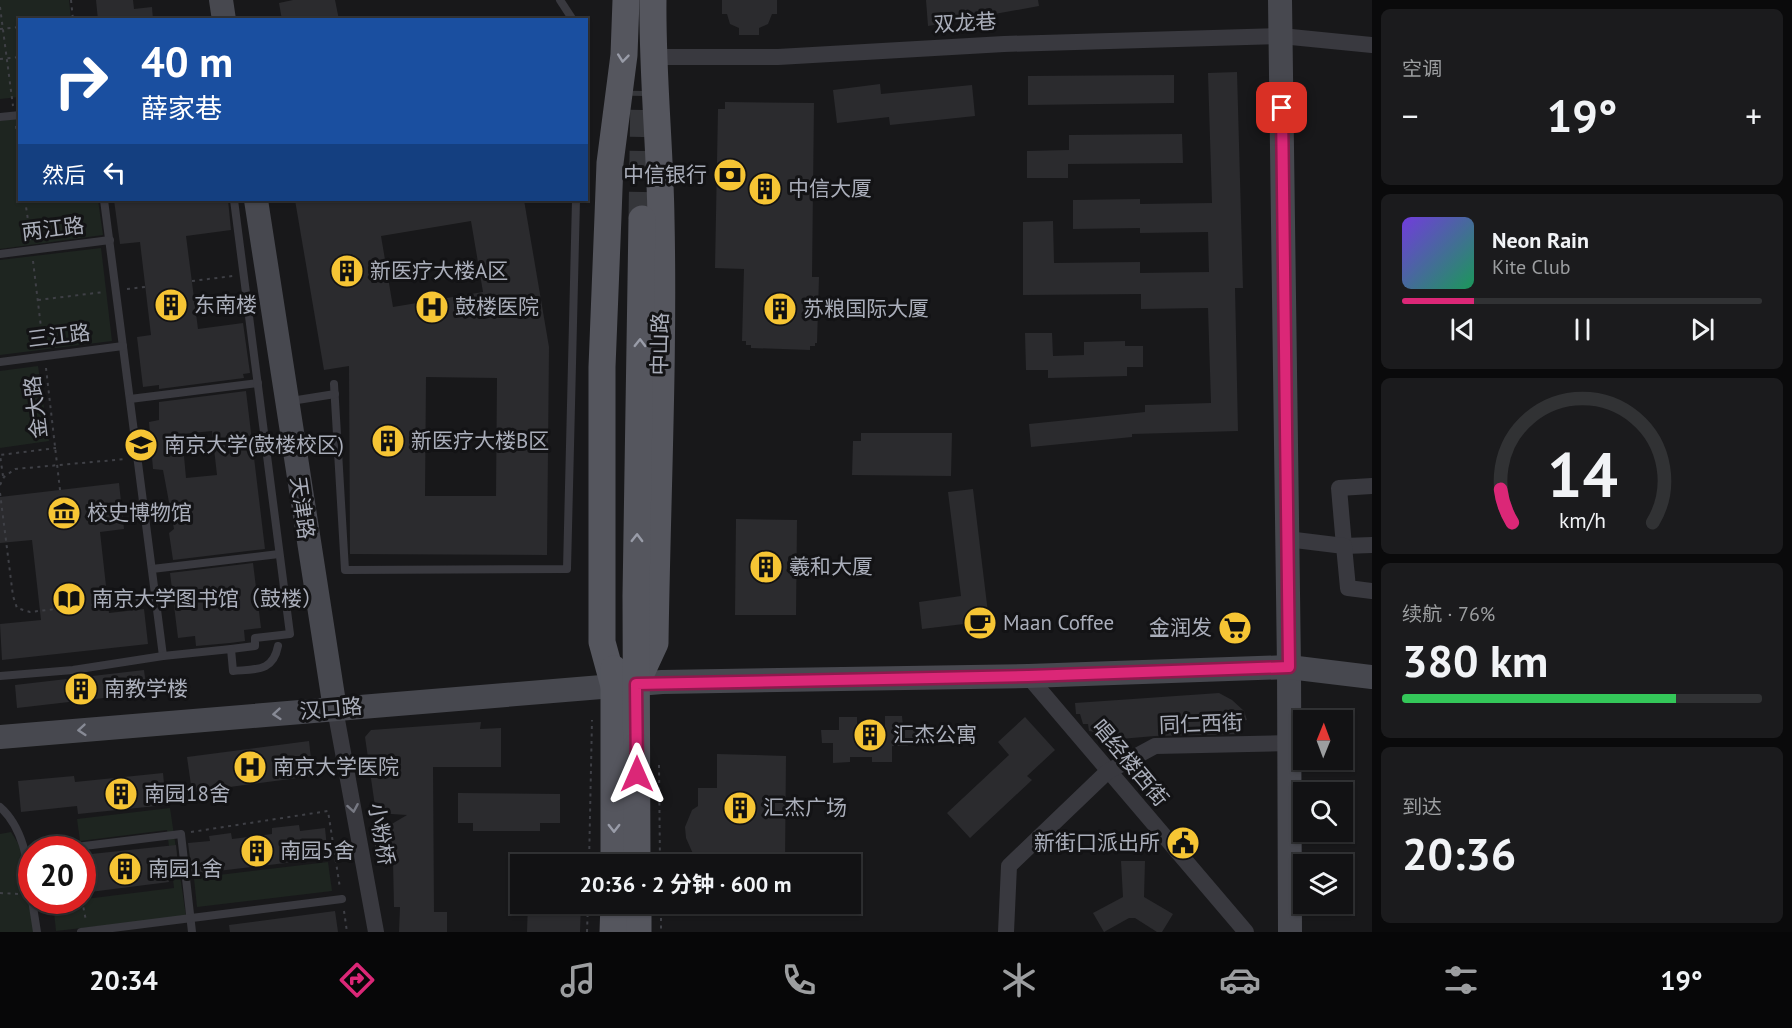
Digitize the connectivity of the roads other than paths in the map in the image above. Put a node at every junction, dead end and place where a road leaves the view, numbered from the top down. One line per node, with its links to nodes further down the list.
1 (221, 0): 6 (street)
2 (560, 0): 7 (lane)
3 (626, 0): 40 (main road, one-way to 40)
4 (653, 0): 10 (lane)
5 (1280, 0): 8 (street)
6 (224, 18)
7 (572, 18)
8 (1281, 36): 9 (street, 双龙巷); 10 (street, 双龙巷); 27 (street)
9 (1372, 45)
10 (652, 57): 40 (lane)
11 (17, 115): 12 (lane)
12 (0, 117)
13 (105, 201): 17 (lane)
14 (234, 201): 21 (lane)
15 (256, 201): 25 (street, 天津路)
16 (576, 201): 23 (lane)
17 (110, 240): 18 (lane, 两江路); 19 (lane)
18 (0, 254)
19 (123, 346): 20 (lane, 三江路); 24 (lane)
20 (0, 362)
21 (258, 383): 24 (lane); 30 (lane)
22 (334, 384): 23 (lane)
23 (335, 394): 25 (lane)
24 (130, 399): 31 (lane)
25 (287, 401): 41 (street, 天津路)
26 (1372, 486): 29 (street)
27 (1287, 539): 29 (street); 36 (street)
28 (1372, 545): 29 (street)
29 (1344, 546): 32 (street)
30 (279, 554): 31 (lane); 34 (lane)
31 (152, 569): 35 (lane)
32 (1372, 591)
33 (278, 646): 34 (lane)
34 (231, 649): 35 (lane)
35 (163, 656): 37 (lane)
36 (1289, 667): 38 (street, 汉口路); 39 (street, 汉口路); 43 (street)
37 (0, 675)
38 (1028, 676): 40 (street, 汉口路); 44 (street, 唱经楼西街)
39 (1372, 677)
40 (638, 684): 40 (main road, one-way to 40); 41 (street, 汉口路); 48 (main road, one-way to 48); 49 (lane)
41 (335, 709): 42 (street, 汉口路, one-way to 42); 58 (street, 小粉桥, one-way to 58)
42 (0, 737)
43 (1289, 743): 44 (street, 同仁西街); 63 (street)
44 (1107, 772): 61 (street, 同仁西街); 62 (street, 唱经楼西街)
45 (0, 807): 46 (lane)
46 (20, 836)
47 (96, 845): 54 (lane)
48 (615, 854)
49 (638, 854)
50 (342, 898): 54 (lane)
51 (34, 914): 55 (lane)
52 (614, 914): 59 (main road)
53 (638, 914): 60 (lane)
54 (190, 918): 56 (lane); 57 (lane)
55 (37, 932)
56 (84, 932)
57 (192, 932)
58 (376, 932)
59 (614, 932)
60 (638, 932)
61 (1006, 932)
62 (1246, 932)
63 (1290, 932)

